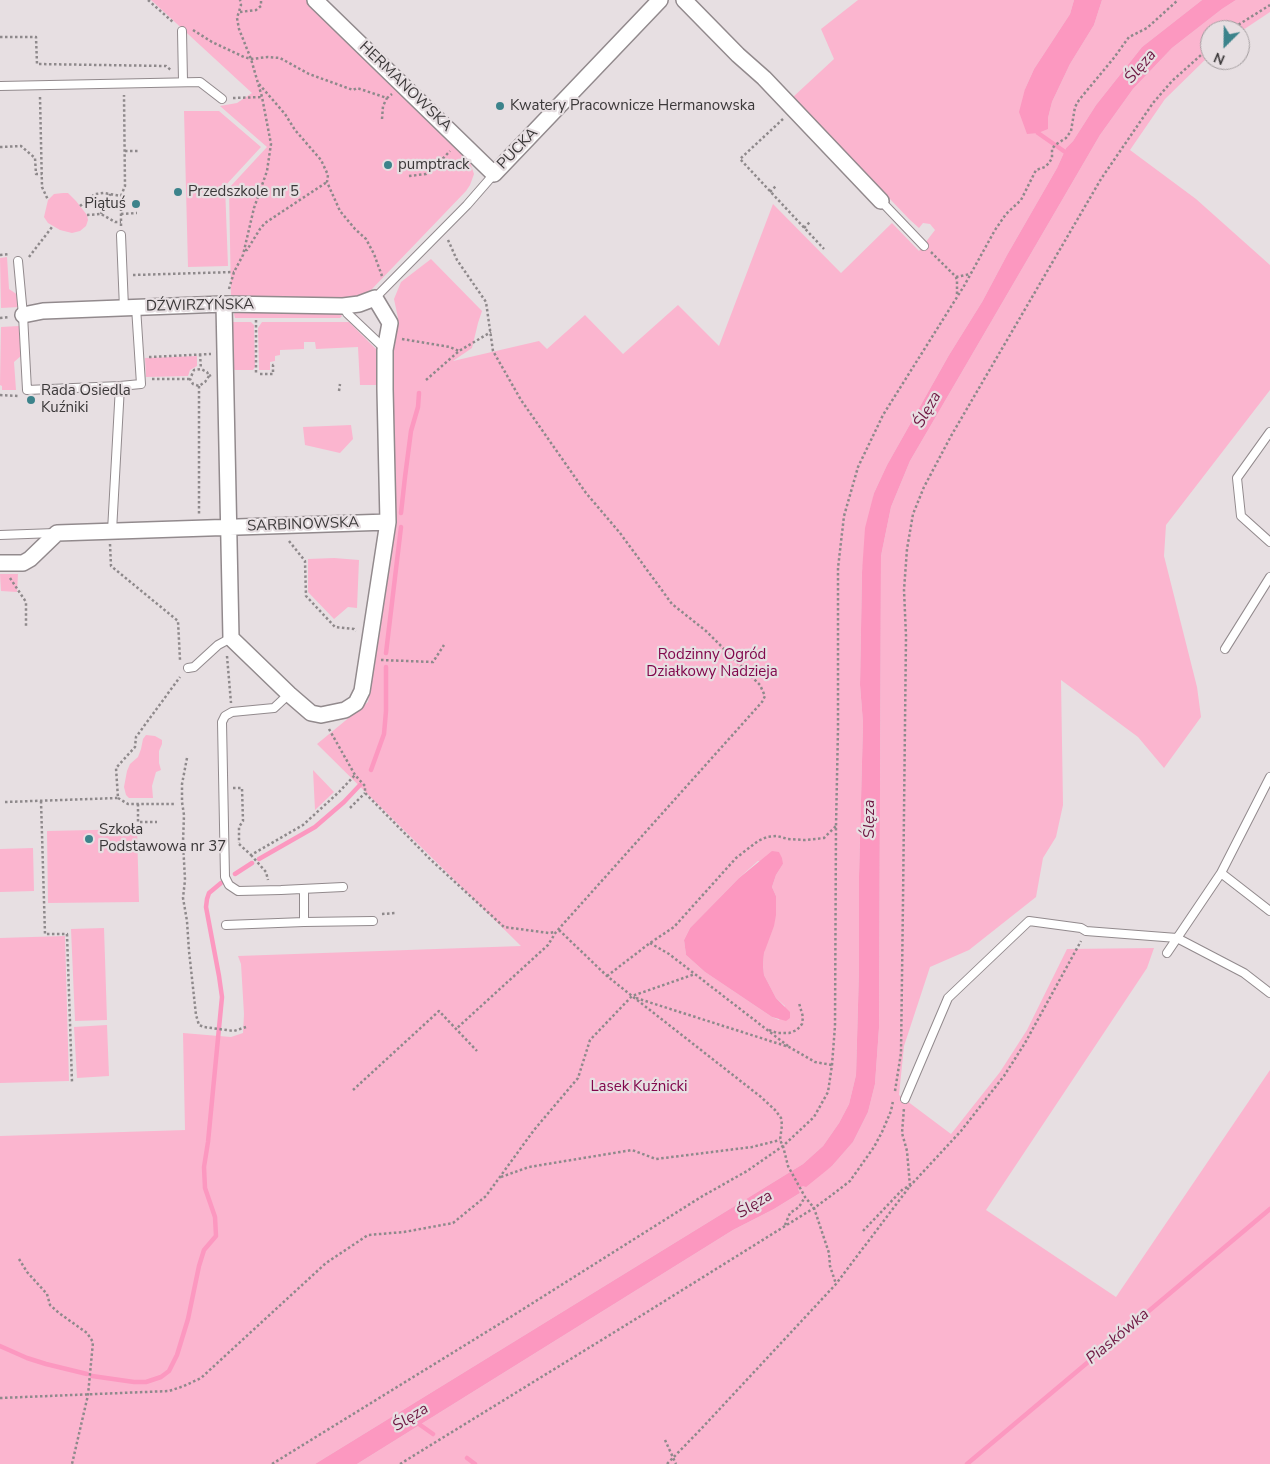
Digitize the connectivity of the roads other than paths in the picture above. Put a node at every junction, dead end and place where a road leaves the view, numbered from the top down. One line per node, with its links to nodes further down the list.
1 (315, 0): 8 (street, HERMANOWSKA)
2 (660, 0): 8 (street, PUCKA)
3 (684, 0): 9 (street)
4 (185, 28): 5 (lane)
5 (183, 78): 6 (lane); 7 (lane)
6 (0, 86)
7 (222, 99)
8 (494, 174): 13 (lane, PUCKA)
9 (881, 201): 11 (lane)
10 (121, 235): 16 (lane)
11 (924, 246)
12 (18, 261): 17 (lane)
13 (375, 298): 15 (street, DŹWIRZYŃSKA); 18 (street)
14 (224, 304): 15 (street, DŹWIRZYŃSKA); 16 (street, DŹWIRZYŃSKA); 22 (street)
15 (343, 306): 18 (lane)
16 (130, 307): 17 (street, DŹWIRZYŃSKA); 19 (lane)
17 (23, 315): 19 (lane)
18 (387, 344): 21 (street)
19 (120, 386): 25 (lane)
20 (1270, 432): 26 (lane)
21 (388, 522): 22 (street, SARBINOWSKA); 33 (street)
22 (228, 528): 25 (street, SARBINOWSKA); 30 (street)
23 (57, 533): 24 (lane); 25 (street, SARBINOWSKA); 27 (street)
24 (0, 535)
25 (111, 535)
26 (1270, 542)
27 (0, 563)
28 (1270, 577): 29 (lane)
29 (1267, 590): 31 (lane)
30 (228, 640): 32 (lane); 33 (street)
31 (1225, 649)
32 (184, 668)
33 (289, 694): 37 (lane)
34 (1270, 777): 35 (lane)
35 (1222, 873): 38 (lane); 42 (lane)
36 (344, 887): 37 (lane)
37 (304, 889): 40 (lane)
38 (1270, 911)
39 (373, 921): 40 (lane)
40 (304, 922): 41 (lane)
41 (226, 925)
42 (1177, 938): 43 (lane); 44 (lane); 45 (lane)
43 (1167, 953)
44 (1270, 993)
45 (905, 1099)

